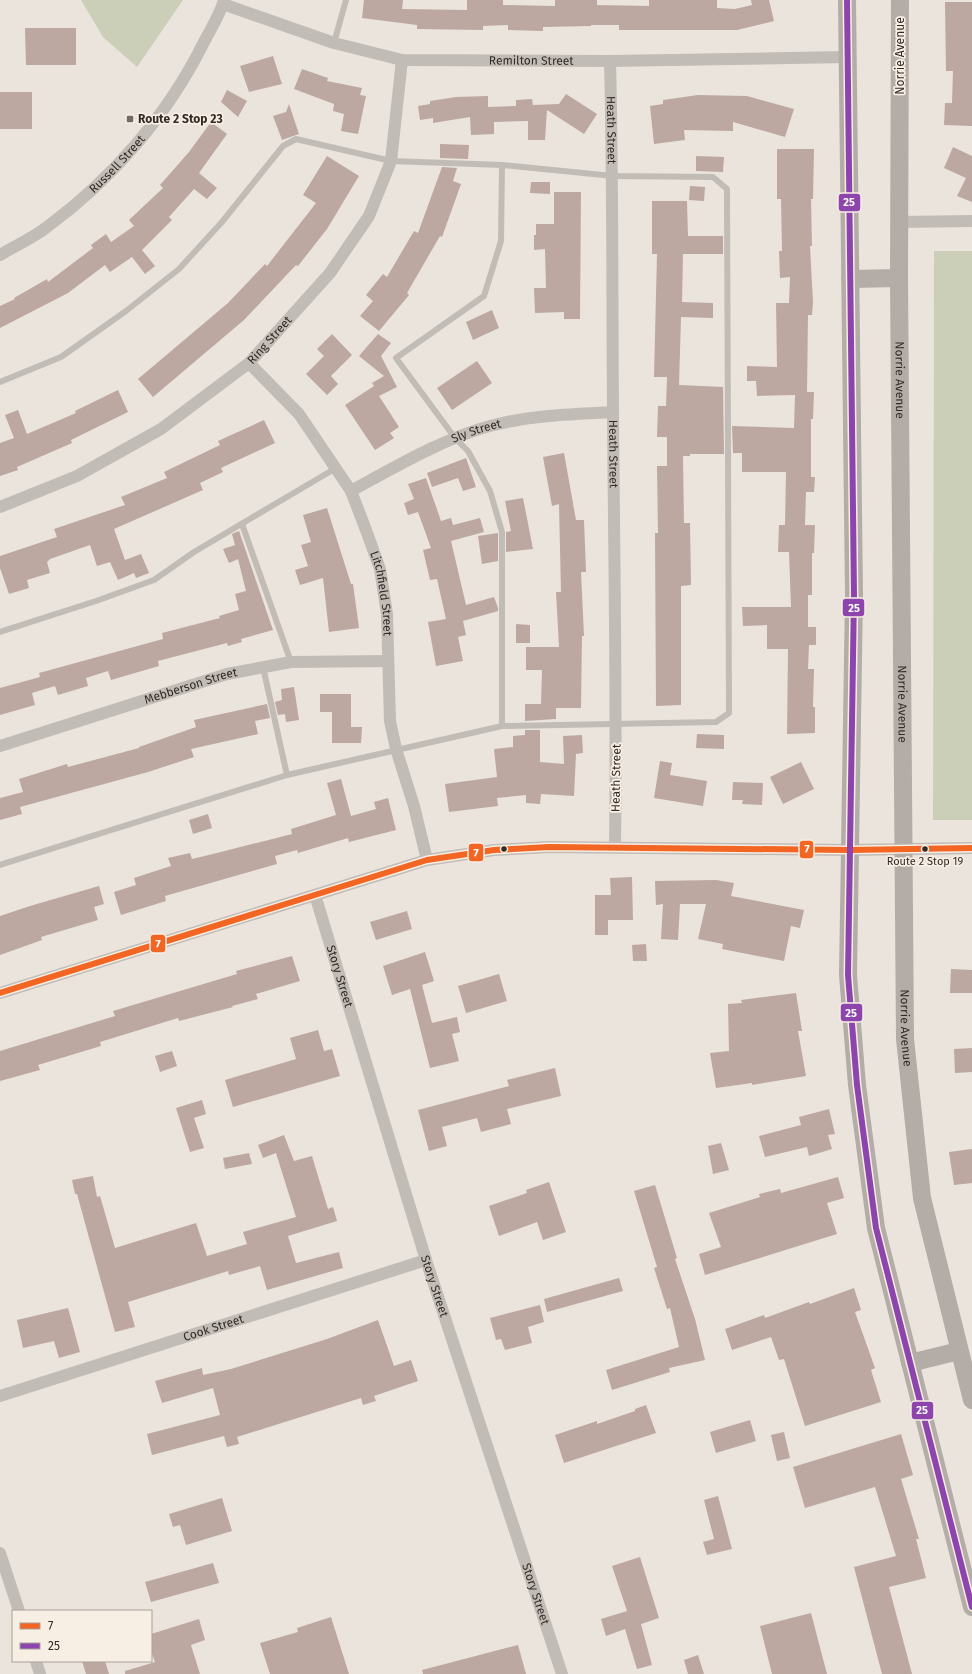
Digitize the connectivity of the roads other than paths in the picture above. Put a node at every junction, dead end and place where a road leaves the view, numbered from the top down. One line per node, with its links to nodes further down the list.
1 (346, 0): 5 (lane)
2 (848, 0): 6 (main road)
3 (900, 0): 13 (main road, Norrie Avenue)
4 (224, 2): 5 (street, Remilton Street); 14 (street, Russell Street)
5 (334, 43): 7 (street, Remilton Street)
6 (848, 57): 8 (street, Remilton Street); 16 (main road)
7 (402, 60): 8 (street, Remilton Street); 9 (street, Ring Street)
8 (610, 61): 11 (street, Heath Street)
9 (390, 161): 10 (lane); 17 (street, Ring Street); 18 (lane)
10 (502, 165): 11 (lane); 20 (lane)
11 (613, 176): 19 (street, Heath Street); 29 (lane)
12 (972, 221): 13 (street)
13 (899, 222): 15 (main road, Norrie Avenue)
14 (0, 255)
15 (899, 278): 16 (main road); 36 (main road, Norrie Avenue)
16 (850, 279): 37 (main road)
17 (249, 363): 21 (street, Litchfield Street); 23 (street, Ring Street)
18 (0, 382)
19 (613, 412): 20 (street, Sly Street); 29 (street, Heath Street)
20 (455, 438): 22 (street, Sly Street); 30 (lane)
21 (336, 468): 22 (street, Litchfield Street); 24 (lane)
22 (351, 491): 26 (street, Litchfield Street)
23 (0, 507)
24 (242, 524): 25 (lane); 27 (lane)
25 (0, 632)
26 (388, 661): 27 (street, Mebberson Street); 32 (street, Litchfield Street)
27 (291, 662): 28 (street, Mebberson Street)
28 (263, 667): 31 (street, Mebberson Street); 33 (lane)
29 (617, 724): 30 (lane); 34 (street, Heath Street)
30 (502, 726): 32 (lane)
31 (0, 746)
32 (396, 749): 33 (lane); 38 (street, Litchfield Street)
33 (287, 774): 39 (lane)
34 (615, 846): 37 (street); 38 (street)
35 (972, 848): 36 (street)
36 (904, 849): 37 (street); 43 (main road, Norrie Avenue)
37 (850, 850): 44 (main road)
38 (427, 860): 40 (street)
39 (0, 865)
40 (315, 895): 41 (street); 42 (street, Story Street)
41 (0, 993)
42 (426, 1260): 45 (street, Cook Street); 52 (street, Story Street)
43 (959, 1351): 44 (main road); 46 (main road, Norrie Avenue)
44 (910, 1363): 48 (main road)
45 (0, 1396)
46 (972, 1400)
47 (0, 1553): 49 (street)
48 (972, 1606)
49 (19, 1610)
50 (36, 1662): 51 (street)
51 (40, 1674)
52 (562, 1674)

